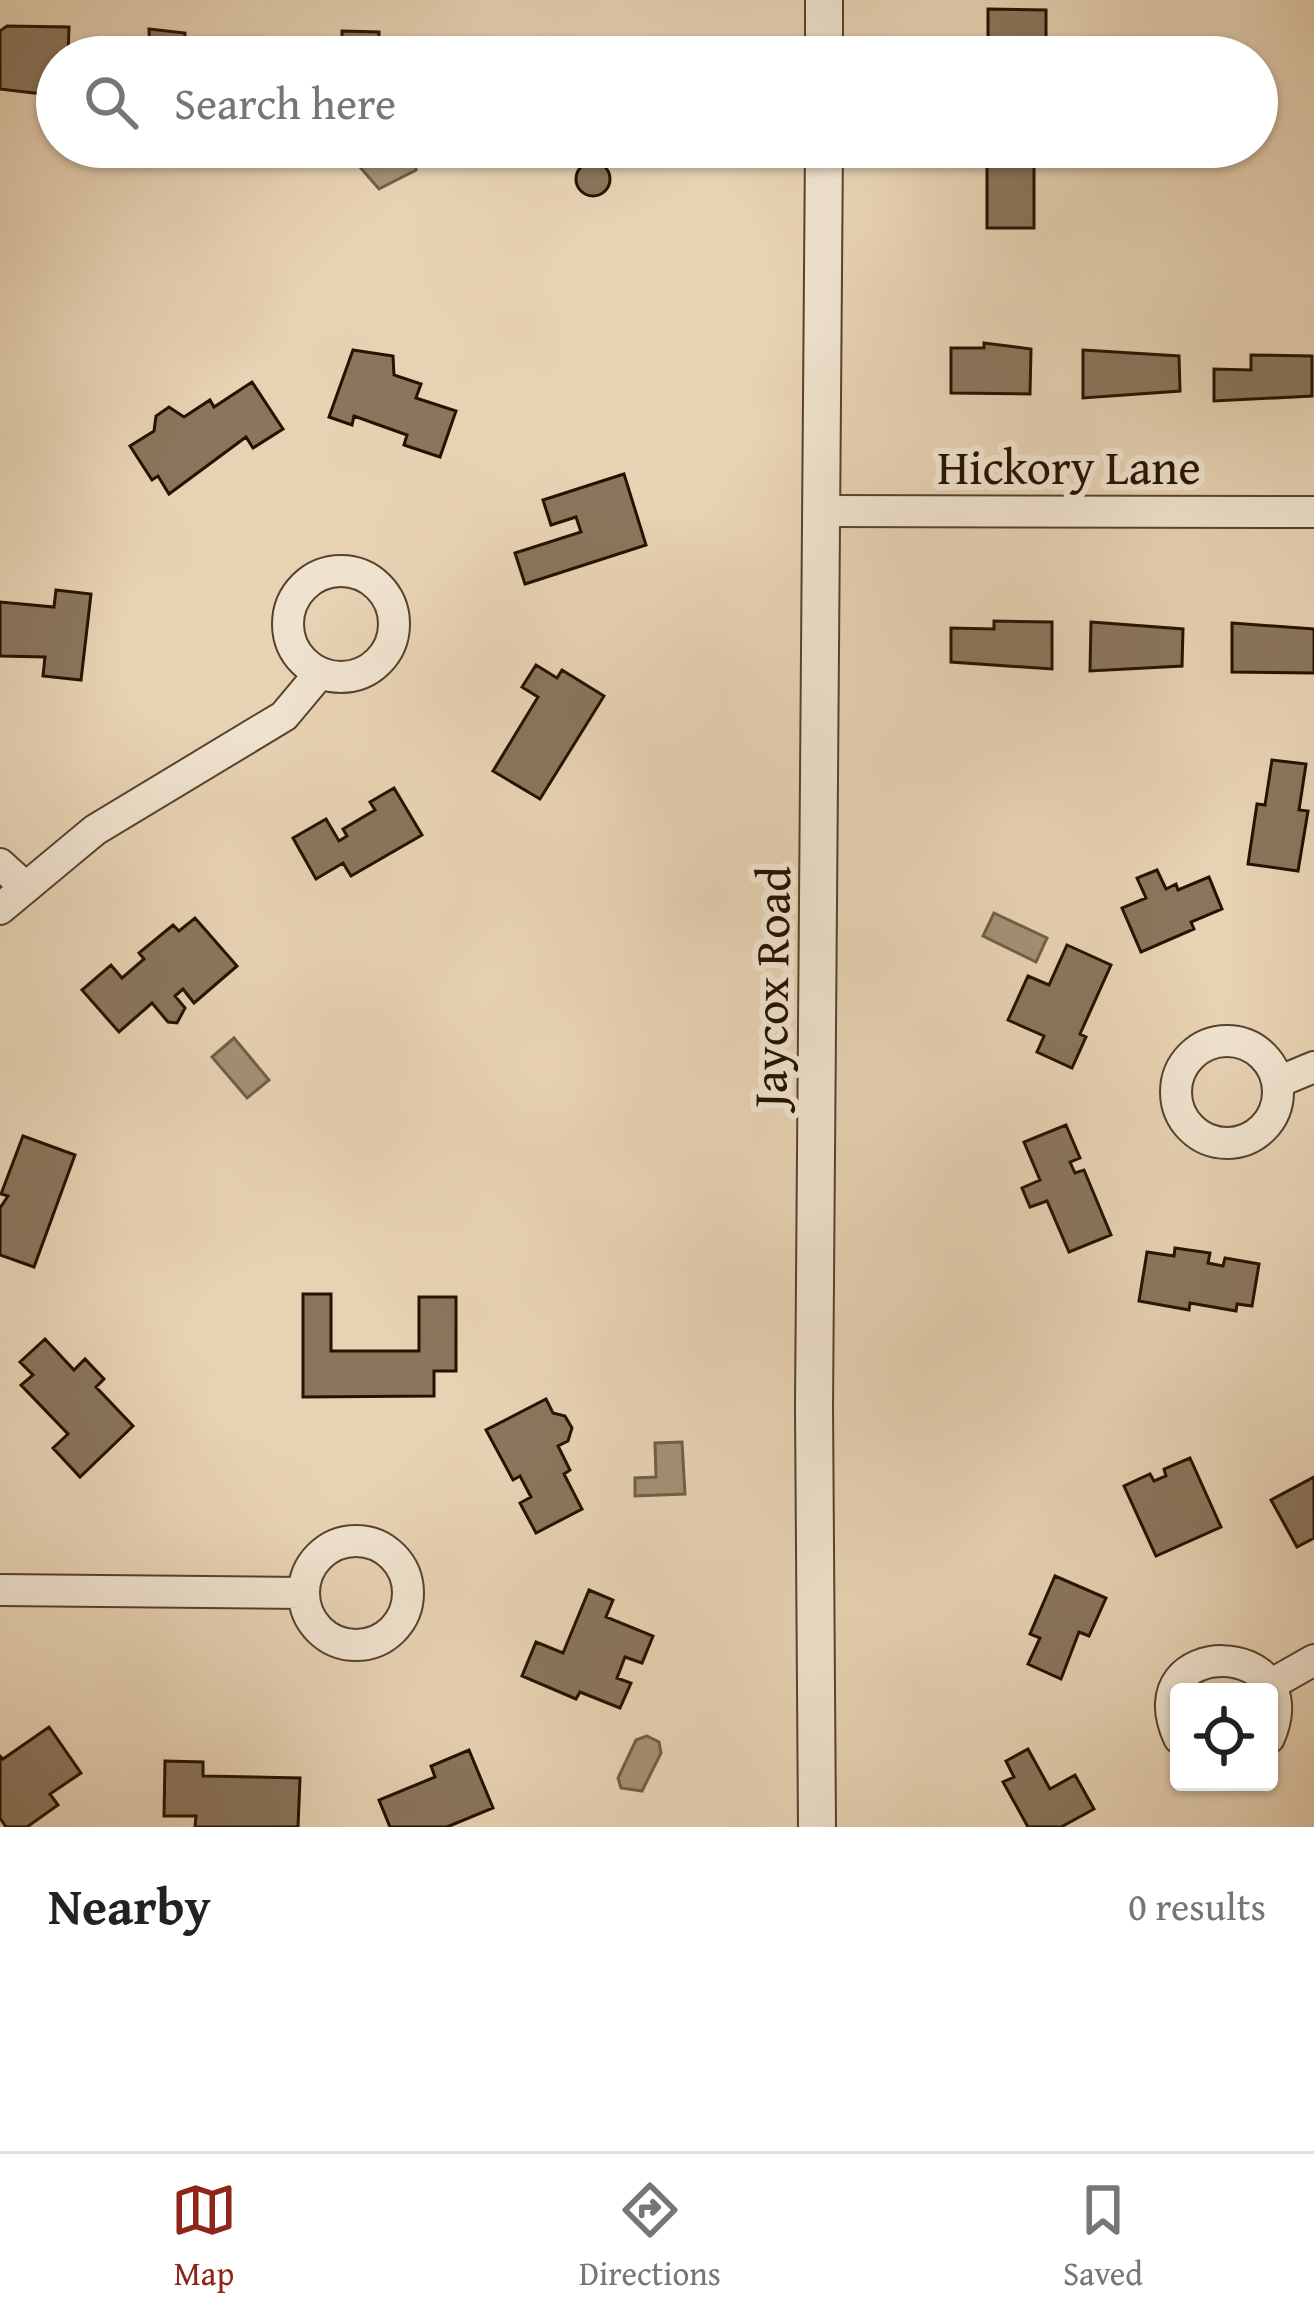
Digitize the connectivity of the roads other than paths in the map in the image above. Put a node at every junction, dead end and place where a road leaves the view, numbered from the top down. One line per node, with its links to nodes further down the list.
1 (824, 0): 2 (street)
2 (824, 36)
3 (824, 168): 4 (street, Jaycox Road)
4 (824, 511): 5 (street, Hickory Lane); 17 (street, Jaycox Road)
5 (1314, 512)
6 (320, 673): 7 (street)
7 (11, 875): 8 (street)
8 (0, 909)
9 (1314, 1067): 10 (street)
10 (1278, 1082)
11 (0, 1590): 12 (street)
12 (304, 1593)
13 (1314, 1660): 16 (street)
14 (1181, 1683): 15 (street)
15 (1268, 1683)
16 (1274, 1683)
17 (818, 1827)

